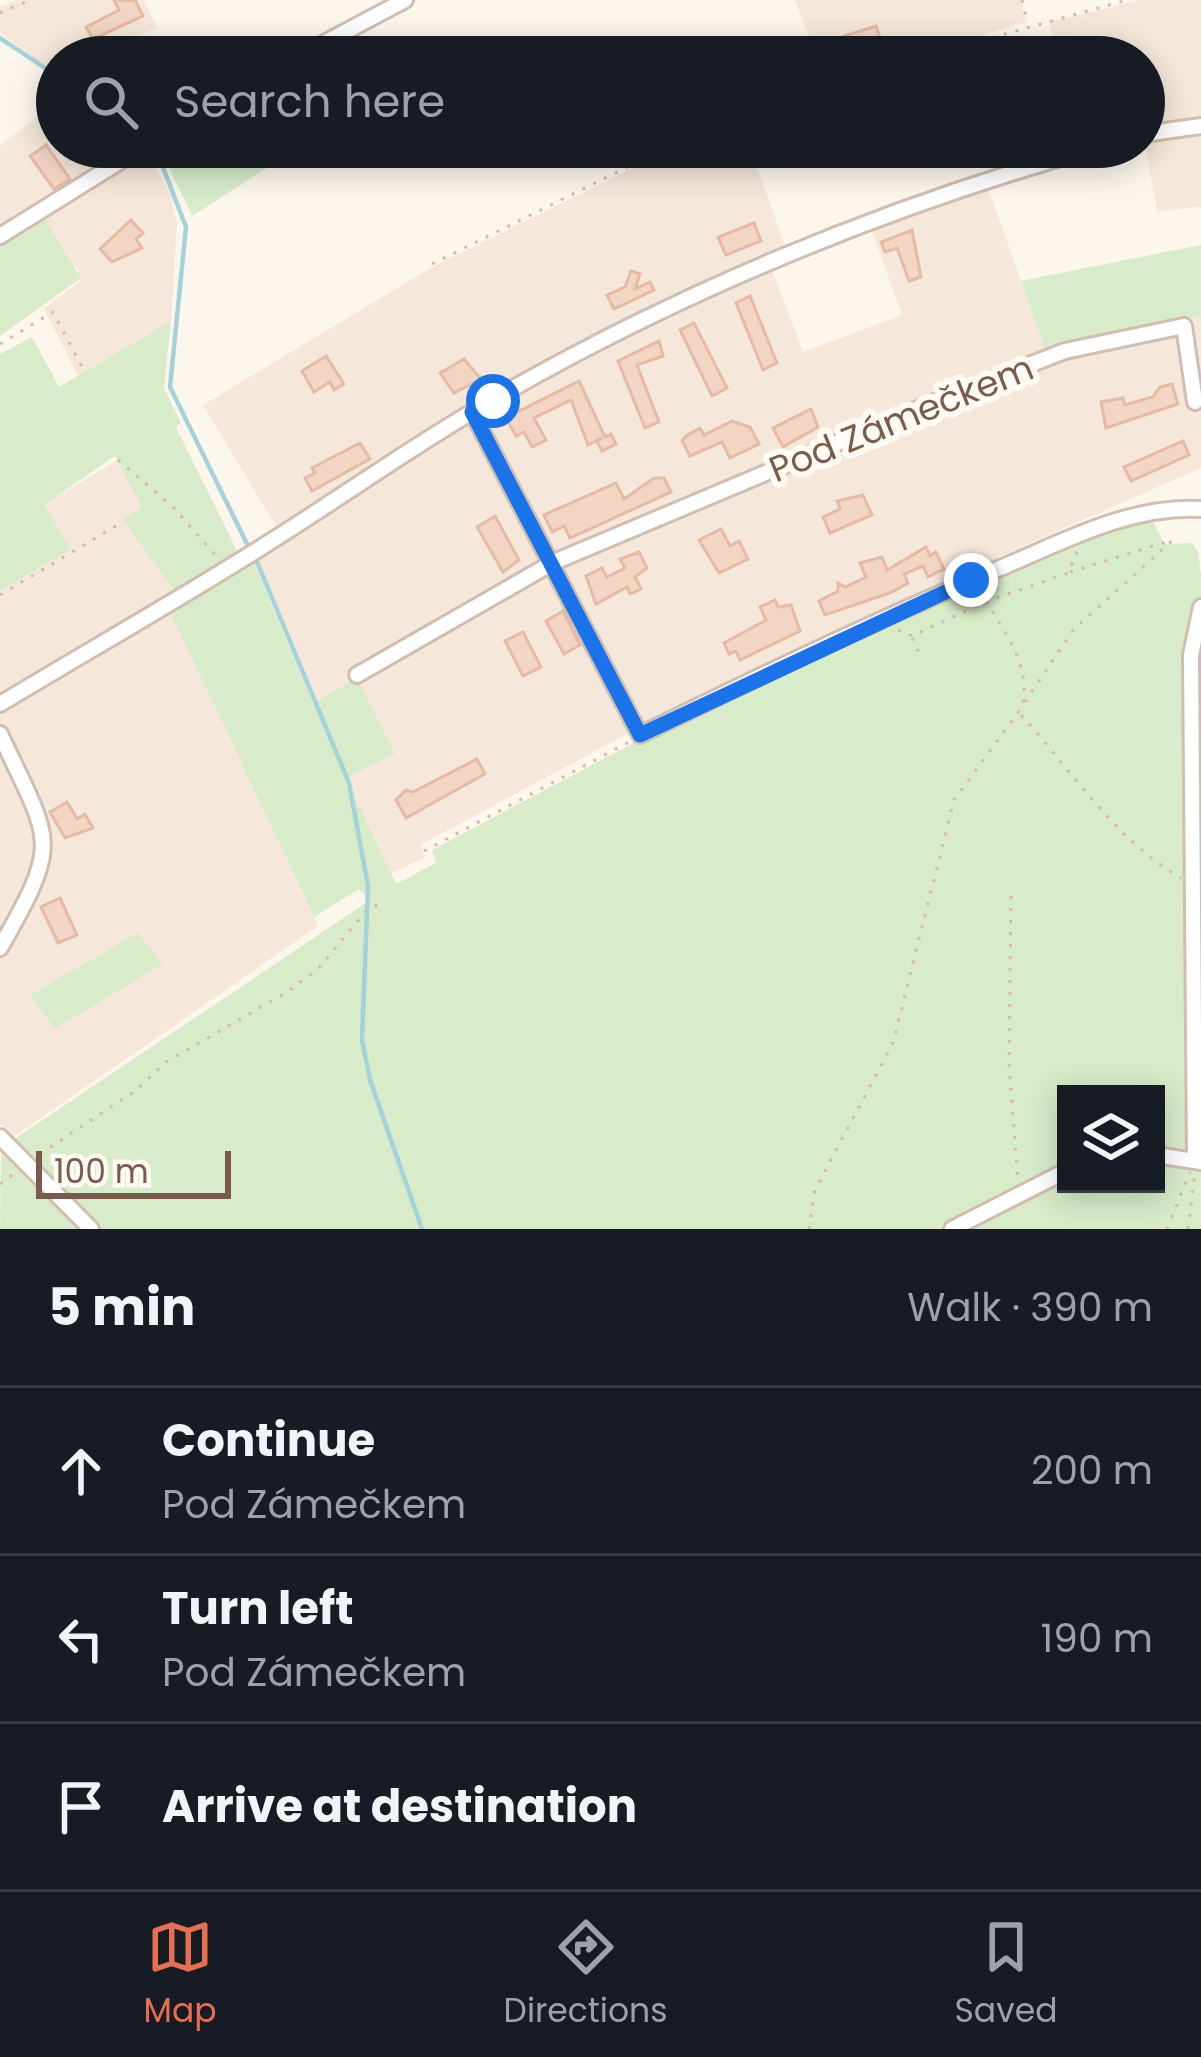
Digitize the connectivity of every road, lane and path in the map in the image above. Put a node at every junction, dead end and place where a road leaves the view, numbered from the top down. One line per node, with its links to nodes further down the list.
1 (29, 0): 5 (path)
2 (405, 0): 7 (street)
3 (1022, 0): 6 (path)
4 (1127, 0): 6 (path)
5 (0, 13)
6 (1027, 25): 8 (path)
7 (337, 36)
8 (991, 36)
9 (1201, 126): 10 (street)
10 (1165, 131)
11 (109, 168): 14 (street)
12 (626, 168): 15 (path)
13 (1033, 168): 19 (street)
14 (0, 236)
15 (432, 264)
16 (0, 344): 17 (path)
17 (83, 369)
18 (1196, 402): 24 (street, Pod Zámečkem)
19 (472, 412): 24 (street); 25 (street)
20 (118, 460): 25 (path)
21 (1201, 509): 23 (street)
22 (119, 524): 28 (path)
23 (1082, 533): 26 (path); 27 (street)
24 (554, 562): 34 (street, Pod Zámečkem); 38 (street)
25 (226, 567): 35 (street)
26 (1068, 573): 29 (path); 36 (path)
27 (971, 580): 29 (path); 31 (street)
28 (0, 595)
29 (985, 602): 32 (path); 36 (path)
30 (1201, 607): 40 (street)
31 (879, 620): 32 (path); 38 (street)
32 (912, 636): 33 (path)
33 (919, 653)
34 (357, 675)
35 (0, 704)
36 (1019, 713): 40 (path); 52 (path)
37 (0, 734): 43 (street)
38 (640, 735): 39 (path)
39 (424, 850)
40 (1193, 886): 46 (street)
41 (1011, 896): 50 (path)
42 (379, 904): 47 (path)
43 (0, 948)
44 (0, 1137): 47 (street)
45 (1165, 1156): 46 (street)
46 (1198, 1161): 54 (path); 55 (path)
47 (27, 1164): 49 (path); 51 (street)
48 (1057, 1176): 50 (street)
49 (0, 1184)
50 (1018, 1196): 53 (street)
51 (92, 1229)
52 (809, 1229)
53 (952, 1229)
54 (1167, 1229)
55 (1188, 1229)

